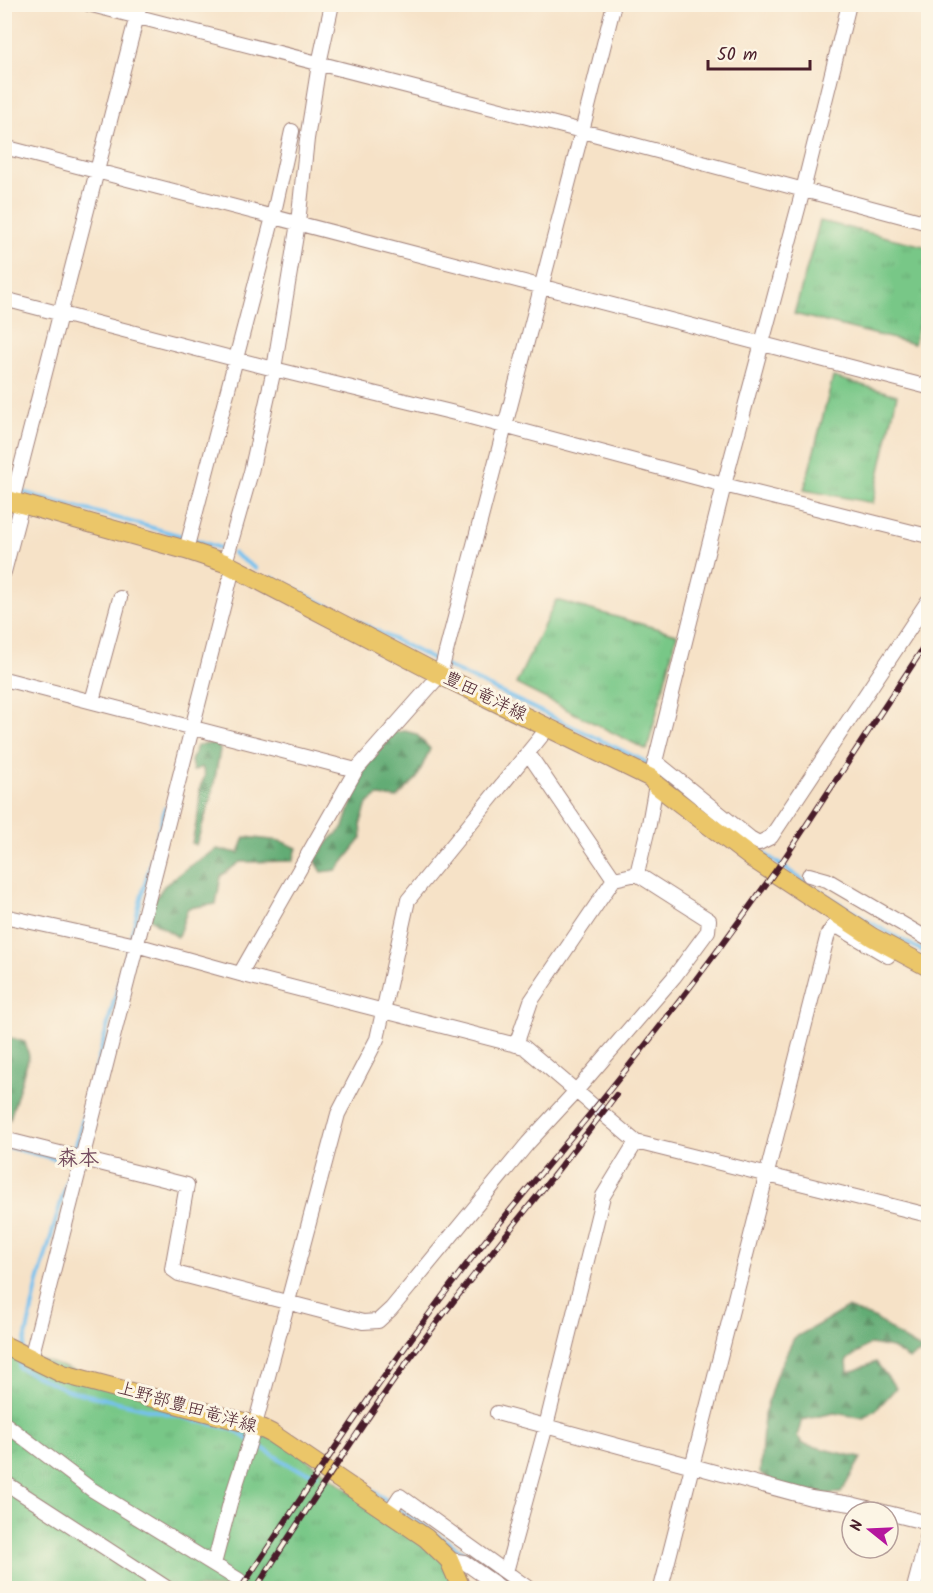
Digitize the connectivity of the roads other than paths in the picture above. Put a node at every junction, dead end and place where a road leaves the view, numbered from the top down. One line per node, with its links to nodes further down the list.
1 (88, 4): 5 (street)
2 (332, 4): 6 (street)
3 (614, 4): 8 (street)
4 (849, 4): 11 (street)
5 (138, 11): 6 (street); 10 (street)
6 (319, 64): 8 (street); 14 (street)
7 (292, 130): 12 (street)
8 (582, 131): 11 (street); 15 (street)
9 (4, 147): 10 (street)
10 (97, 171): 12 (street); 17 (street)
11 (802, 190): 13 (street); 18 (street)
12 (273, 217): 14 (street); 19 (street)
13 (928, 223)
14 (298, 224): 15 (street); 20 (street)
15 (542, 286): 18 (street); 22 (street)
16 (4, 299): 17 (street)
17 (60, 313): 19 (street); 24 (street)
18 (761, 344): 21 (street); 23 (street)
19 (236, 359): 20 (street); 26 (street)
20 (274, 369): 22 (street); 27 (street)
21 (928, 387)
22 (505, 427): 23 (street); 31 (street)
23 (724, 484): 25 (street); 38 (street)
24 (13, 501): 26 (main road, 豊田竜洋線); 28 (street)
25 (928, 536)
26 (186, 550): 27 (main road, 豊田竜洋線)
27 (229, 566): 31 (main road, 豊田竜洋線); 34 (street)
28 (4, 572)
29 (120, 598): 33 (street)
30 (928, 601): 38 (street)
31 (440, 675): 35 (main road, 豊田竜洋線); 37 (street)
32 (4, 679): 33 (street)
33 (92, 701): 34 (street)
34 (192, 727): 37 (street); 44 (street)
35 (548, 728): 36 (street); 38 (main road, 豊田竜洋線)
36 (528, 753): 41 (street); 48 (street)
37 (356, 770): 47 (street)
38 (654, 775): 39 (street); 45 (main road, 豊田竜洋線)
39 (637, 874): 41 (street); 50 (street)
40 (809, 875): 43 (street)
41 (614, 879): 49 (street)
42 (4, 916): 44 (street)
43 (928, 939)
44 (136, 945): 47 (street); 53 (street)
45 (894, 949): 46 (main road, 豊田竜洋線); 54 (street)
46 (928, 967)
47 (240, 974): 48 (street)
48 (383, 1011): 49 (street); 56 (street)
49 (516, 1045): 50 (street)
50 (576, 1091): 52 (street); 56 (street)
51 (4, 1139): 53 (street)
52 (636, 1142): 54 (street); 62 (street)
53 (81, 1159): 56 (street); 58 (street)
54 (767, 1175): 55 (street); 63 (street)
55 (928, 1215)
56 (288, 1302): 61 (street)
57 (4, 1345): 58 (main road, 上野部豊田竜洋線)
58 (31, 1358): 61 (main road, 上野部豊田竜洋線)
59 (497, 1413): 62 (street)
60 (4, 1423): 71 (street)
61 (255, 1425): 66 (main road, 上野部豊田竜洋線); 71 (street)
62 (546, 1426): 63 (street); 72 (street)
63 (693, 1466): 65 (street); 78 (street)
64 (4, 1482): 74 (street)
65 (840, 1502)
66 (389, 1513): 70 (main road, 上野部豊田竜洋線); 72 (street)
67 (900, 1516): 68 (street)
68 (928, 1523)
69 (928, 1535): 79 (street)
70 (449, 1560): 75 (main road, 上野部豊田竜洋線); 76 (street)
71 (214, 1564): 73 (street)
72 (506, 1572): 77 (street)
73 (239, 1580)
74 (167, 1588)
75 (462, 1588)
76 (501, 1588)
77 (528, 1588)
78 (661, 1588)
79 (914, 1588)

